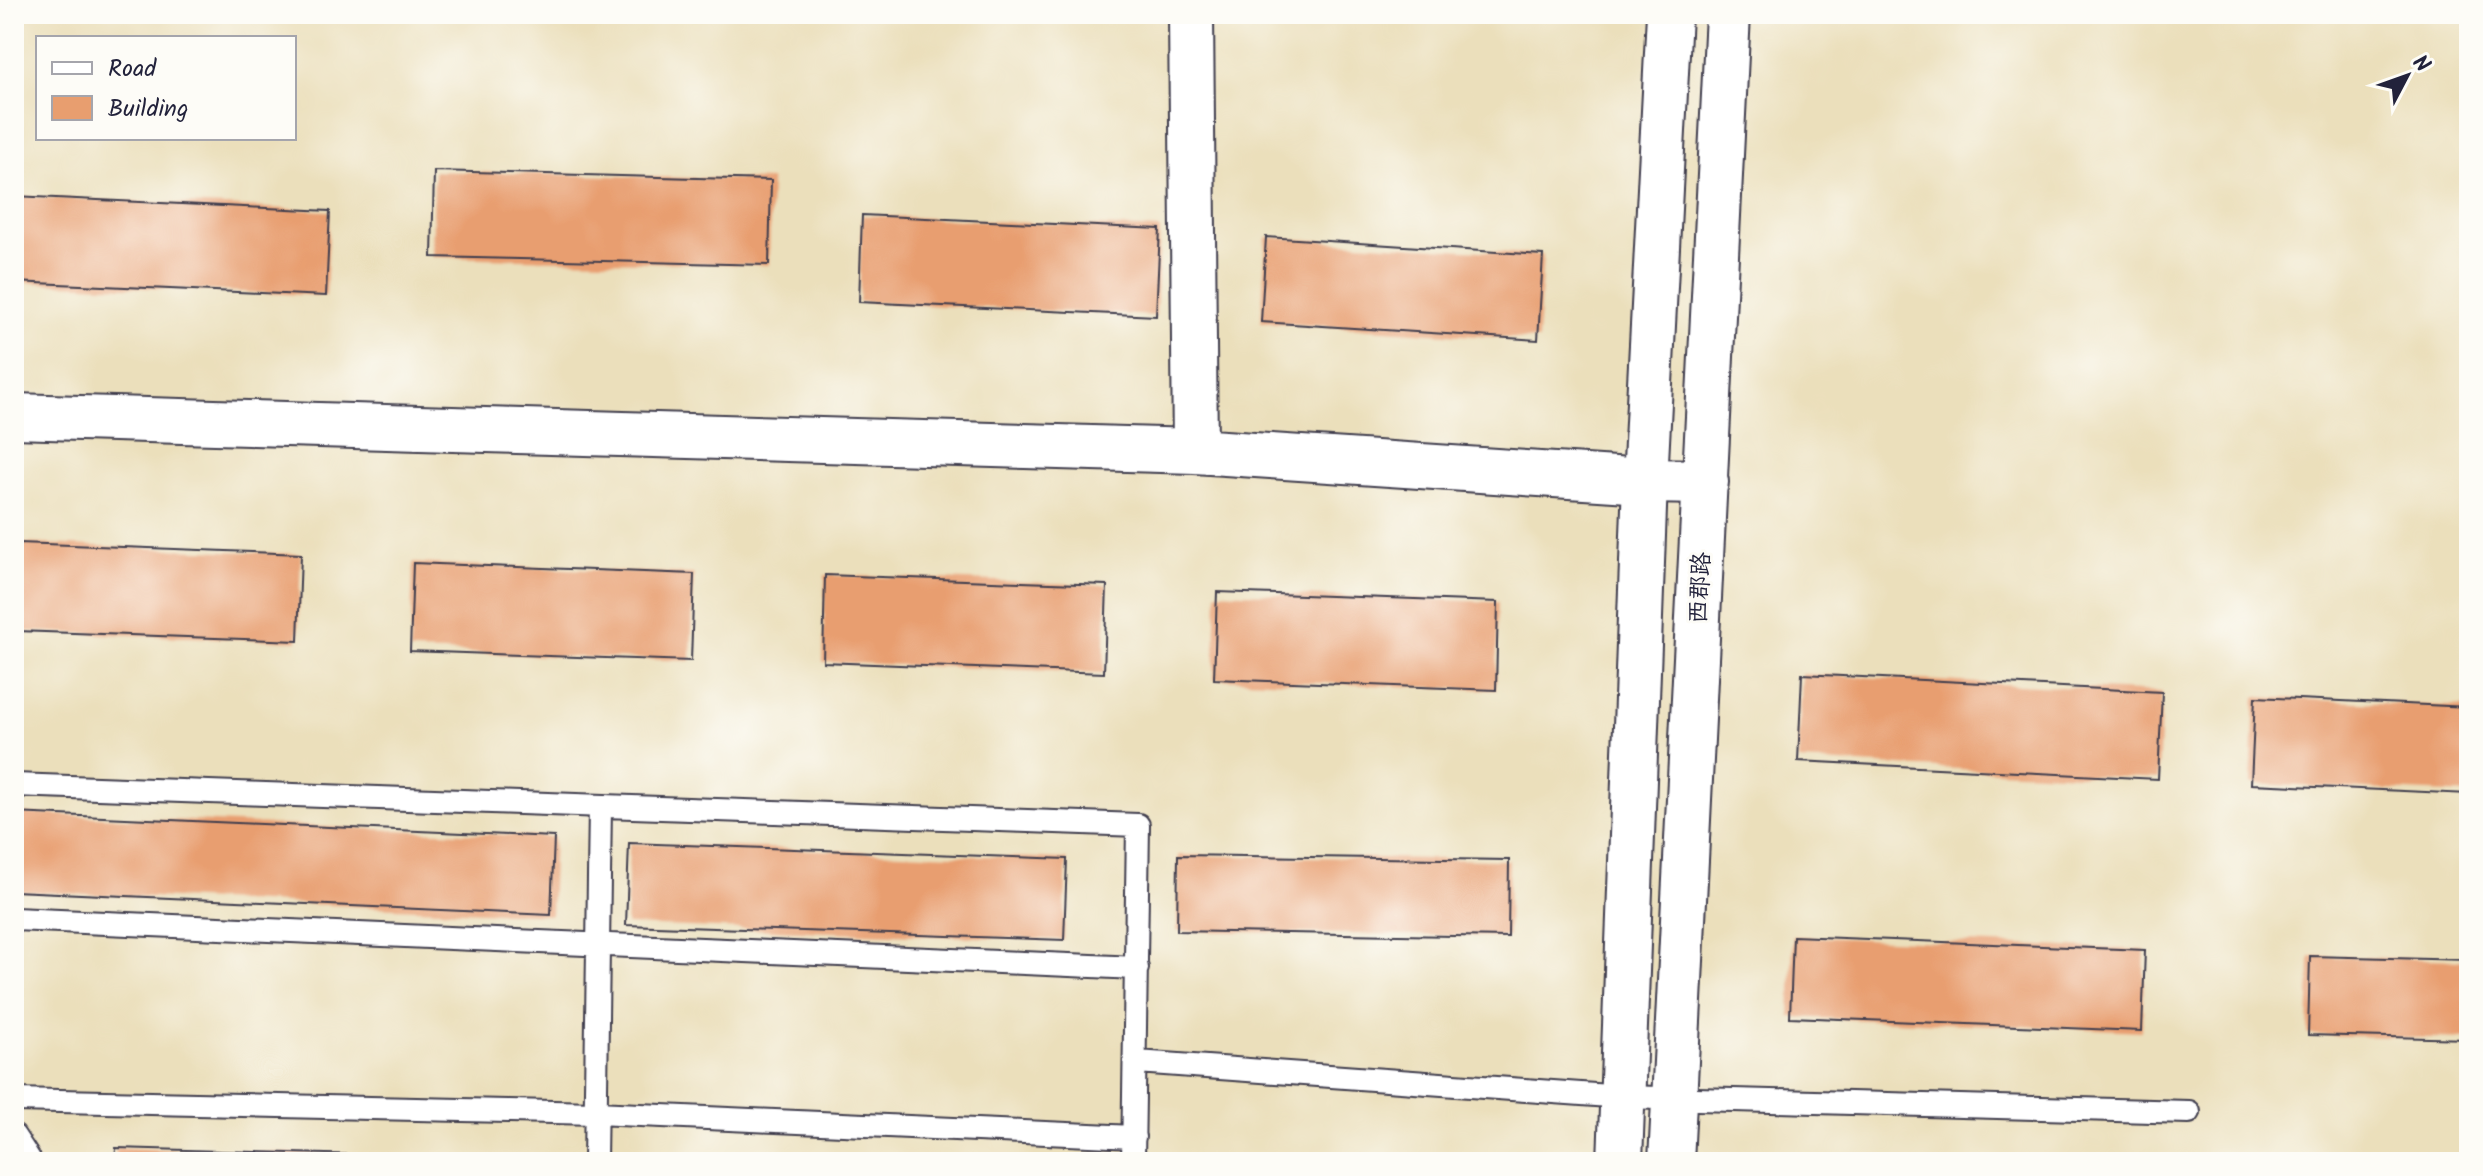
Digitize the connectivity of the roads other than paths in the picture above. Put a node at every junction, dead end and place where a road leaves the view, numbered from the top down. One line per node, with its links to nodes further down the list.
1 (1191, 14): 5 (street)
2 (1669, 14): 6 (street)
3 (1728, 14): 7 (street, 西郡路)
4 (14, 416): 5 (street)
5 (1195, 451): 6 (street)
6 (1645, 481): 7 (street); 14 (street)
7 (1706, 482): 15 (street, 西郡路)
8 (14, 785): 9 (lane)
9 (600, 806): 11 (lane); 12 (lane)
10 (14, 919): 11 (lane)
11 (596, 944): 12 (lane); 18 (lane)
12 (1137, 968): 13 (lane)
13 (1137, 1062): 14 (lane); 20 (lane)
14 (1623, 1097): 15 (lane); 24 (street)
15 (1675, 1098): 17 (lane); 25 (street, 西郡路)
16 (14, 1100): 18 (lane)
17 (2189, 1112)
18 (596, 1113): 20 (lane); 22 (lane)
19 (14, 1136): 21 (lane)
20 (1134, 1137): 23 (lane)
21 (31, 1162)
22 (595, 1162)
23 (1133, 1162)
24 (1620, 1162)
25 (1671, 1162)

